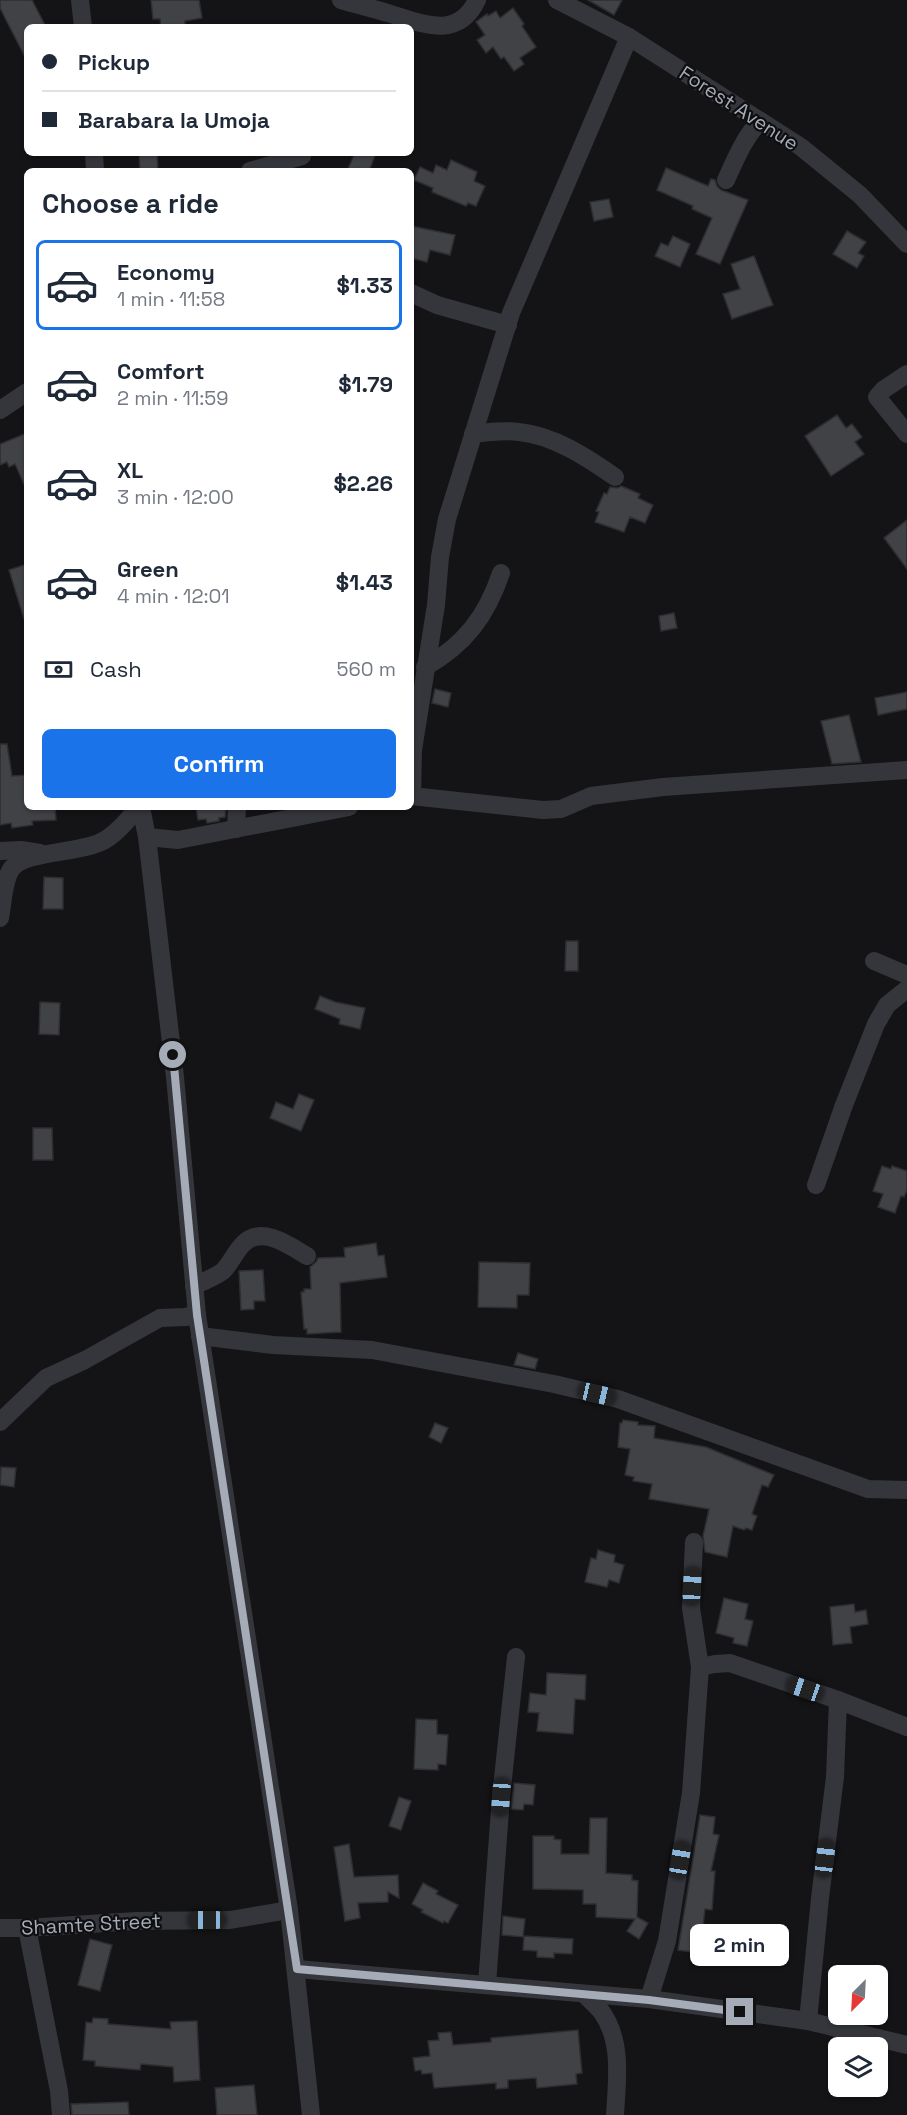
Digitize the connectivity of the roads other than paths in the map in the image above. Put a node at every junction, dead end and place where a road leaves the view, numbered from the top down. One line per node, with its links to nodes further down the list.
1 (81, 0): 5 (street)
2 (342, 0): 3 (street)
3 (477, 0)
4 (557, 0): 6 (street, Forest Avenue)
5 (83, 24)
6 (629, 37): 7 (street, Forest Avenue); 13 (street)
7 (760, 121): 10 (street); 11 (street, Forest Avenue)
8 (302, 156): 9 (street)
9 (260, 168)
10 (726, 180)
11 (905, 242)
12 (414, 294): 13 (street)
13 (507, 325): 18 (street)
14 (907, 374): 17 (street)
15 (24, 394): 16 (street)
16 (0, 411)
17 (907, 434)
18 (473, 435): 19 (street); 21 (street)
19 (615, 477)
20 (501, 573): 21 (street)
21 (425, 667): 22 (street)
22 (414, 720)
23 (907, 770): 24 (street)
24 (414, 796)
25 (137, 810): 32 (street)
26 (141, 810): 30 (street)
27 (237, 810): 29 (street)
28 (319, 810): 29 (street)
29 (237, 829): 30 (street)
30 (147, 837): 39 (street)
31 (0, 851): 32 (street)
32 (48, 855): 33 (street)
33 (0, 918)
34 (874, 961): 35 (street)
35 (907, 975)
36 (907, 989): 37 (street)
37 (816, 1185)
38 (307, 1256): 39 (street)
39 (194, 1286): 40 (street)
40 (197, 1315): 41 (street); 42 (street)
41 (200, 1336): 43 (street); 49 (street)
42 (0, 1422)
43 (907, 1490)
44 (694, 1542): 46 (street)
45 (516, 1657): 53 (street)
46 (700, 1667): 47 (street); 55 (street)
47 (837, 1700): 48 (street); 56 (street)
48 (907, 1727)
49 (289, 1910): 51 (street, Shamte Street); 52 (street)
50 (0, 1928): 51 (street, Shamte Street)
51 (27, 1928): 58 (street)
52 (297, 1969): 53 (street); 59 (street)
53 (487, 1984): 54 (street)
54 (584, 1994): 55 (street); 60 (street)
55 (649, 2000): 56 (street)
56 (808, 2022): 57 (street)
57 (907, 2045)
58 (61, 2115)
59 (311, 2115)
60 (615, 2115)

